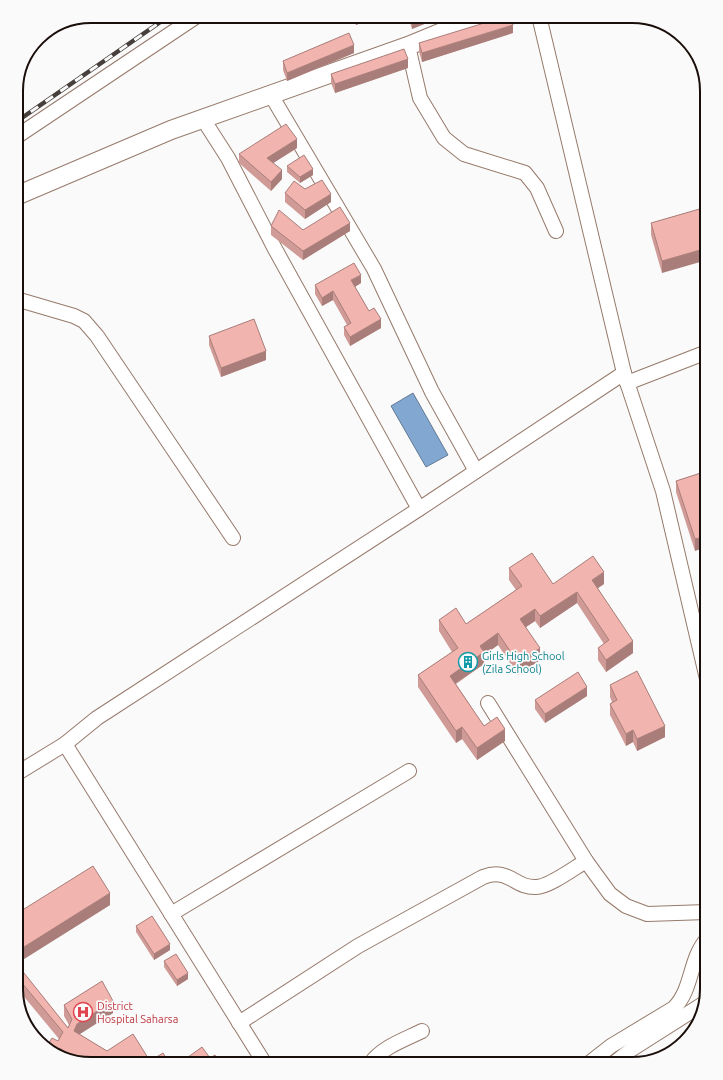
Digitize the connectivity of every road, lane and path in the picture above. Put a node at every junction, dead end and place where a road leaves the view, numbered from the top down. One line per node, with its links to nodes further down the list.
1 (187, 23): 7 (street)
2 (464, 23): 4 (main road)
3 (541, 23): 12 (street)
4 (408, 46): 5 (main road); 9 (street)
5 (271, 95): 6 (main road); 13 (street)
6 (203, 119): 8 (main road); 16 (street)
7 (23, 132)
8 (23, 193)
9 (556, 231)
10 (23, 301): 17 (street)
11 (700, 354): 12 (street)
12 (626, 378): 13 (street); 15 (street)
13 (476, 471): 16 (street)
14 (678, 486): 15 (street)
15 (663, 491): 18 (street)
16 (419, 509): 20 (street)
17 (233, 538)
18 (700, 649)
19 (488, 703): 23 (street)
20 (65, 744): 21 (street); 25 (street)
21 (23, 770)
22 (409, 771): 25 (street)
23 (586, 861): 24 (street); 28 (street)
24 (700, 912)
25 (171, 914): 28 (street)
26 (700, 948): 32 (street)
27 (698, 1007): 33 (street)
28 (239, 1023): 30 (street)
29 (422, 1030): 31 (street)
30 (261, 1057)
31 (377, 1057)
32 (597, 1057)
33 (622, 1057)

